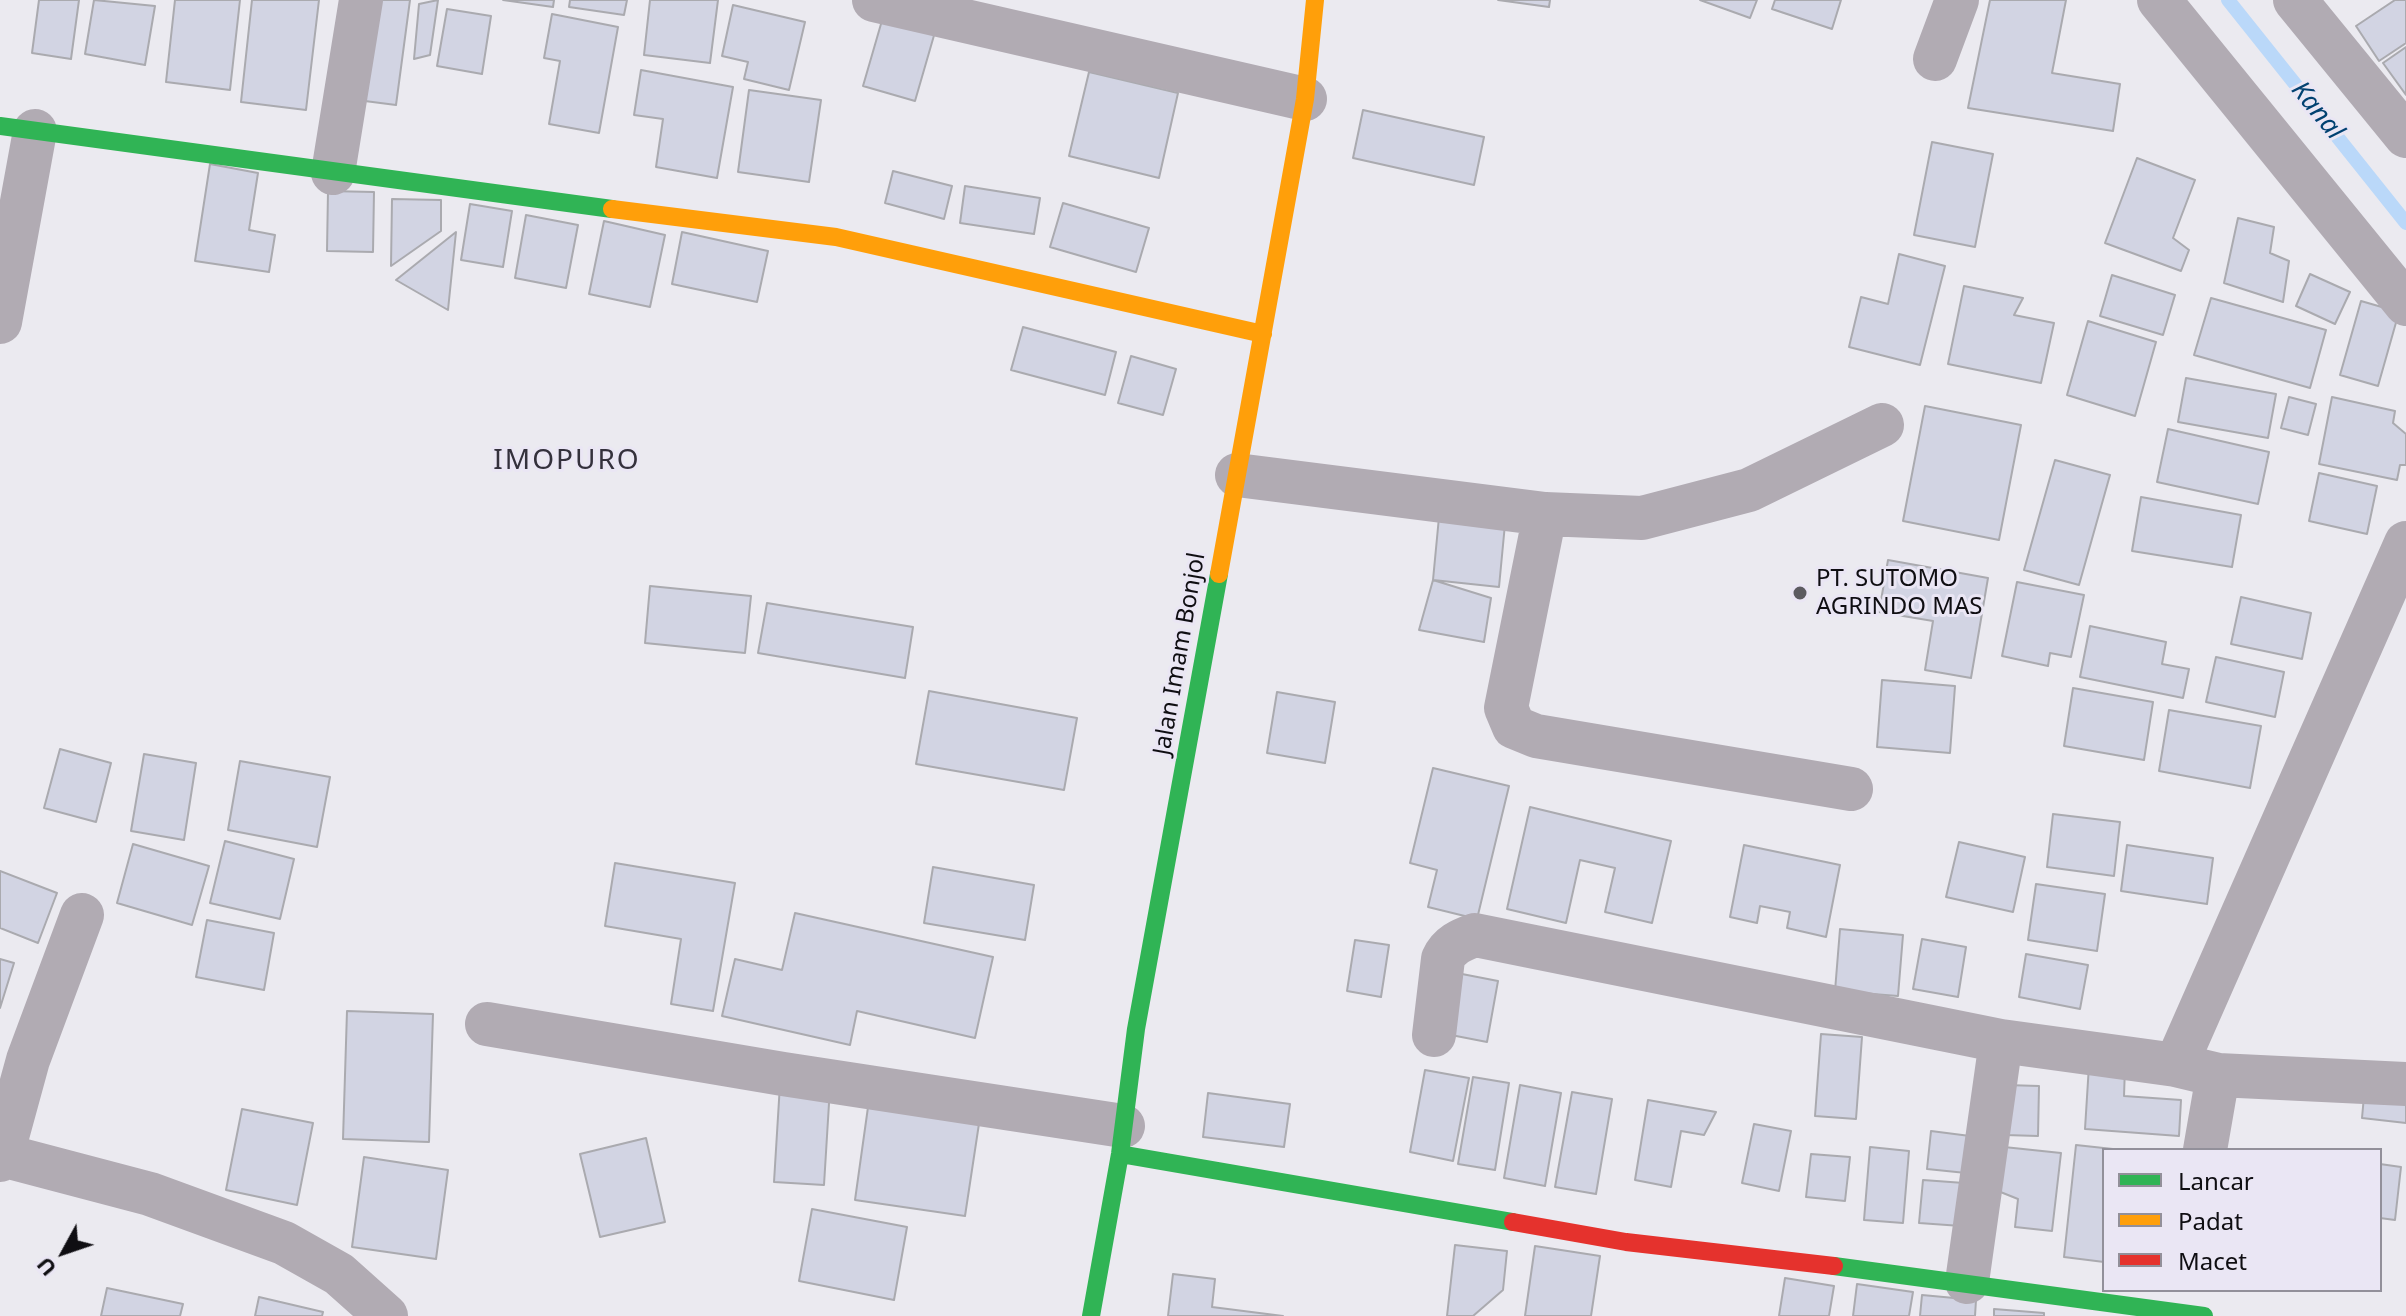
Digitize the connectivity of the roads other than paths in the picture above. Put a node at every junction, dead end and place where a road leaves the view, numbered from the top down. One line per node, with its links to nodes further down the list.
1 (361, 0): 11 (street)
2 (874, 0): 8 (street)
3 (1315, 0): 8 (street, Jalan Imam Bonjol)
4 (1957, 0): 7 (street)
5 (2159, 0): 12 (street)
6 (2295, 0): 10 (street)
7 (1935, 59)
8 (1305, 99): 14 (street, Jalan Imam Bonjol)
9 (18, 129): 11 (street); 13 (street)
10 (2406, 136)
11 (333, 173): 14 (street)
12 (2406, 304)
13 (0, 322)
14 (1263, 334): 16 (street, Jalan Imam Bonjol)
15 (1882, 425): 17 (street)
16 (1237, 475): 17 (street); 27 (street, Jalan Imam Bonjol)
17 (1545, 514): 19 (street)
18 (2406, 543): 24 (street)
19 (1851, 789)
20 (82, 915): 29 (street)
21 (487, 1024): 27 (street)
22 (1434, 1035): 23 (street)
23 (2001, 1041): 24 (street); 30 (street)
24 (2176, 1065): 25 (street)
25 (2218, 1075): 26 (street); 28 (street)
26 (2406, 1084)
27 (1122, 1140): 30 (street); 33 (street, Jalan Imam Bonjol)
28 (2205, 1148)
29 (1, 1157): 32 (street)
30 (1967, 1282): 31 (street)
31 (2186, 1306)
32 (386, 1316)
33 (1091, 1316)

